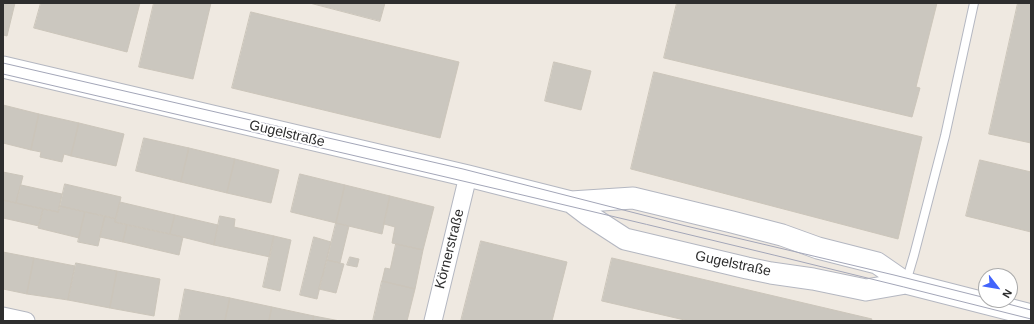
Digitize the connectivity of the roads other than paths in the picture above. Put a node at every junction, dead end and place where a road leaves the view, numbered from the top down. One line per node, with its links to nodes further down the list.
1 (974, 3): 5 (lane)
2 (3, 68): 3 (street, Gugelstraße)
3 (468, 176): 4 (street, Gugelstraße); 9 (street, Körnerstraße)
4 (571, 202): 5 (street, Gugelstraße); 5 (street, Gugelstraße)
5 (906, 283): 6 (street, Gugelstraße)
6 (1031, 314)
7 (3, 316): 8 (street)
8 (26, 321)
9 (433, 321)

